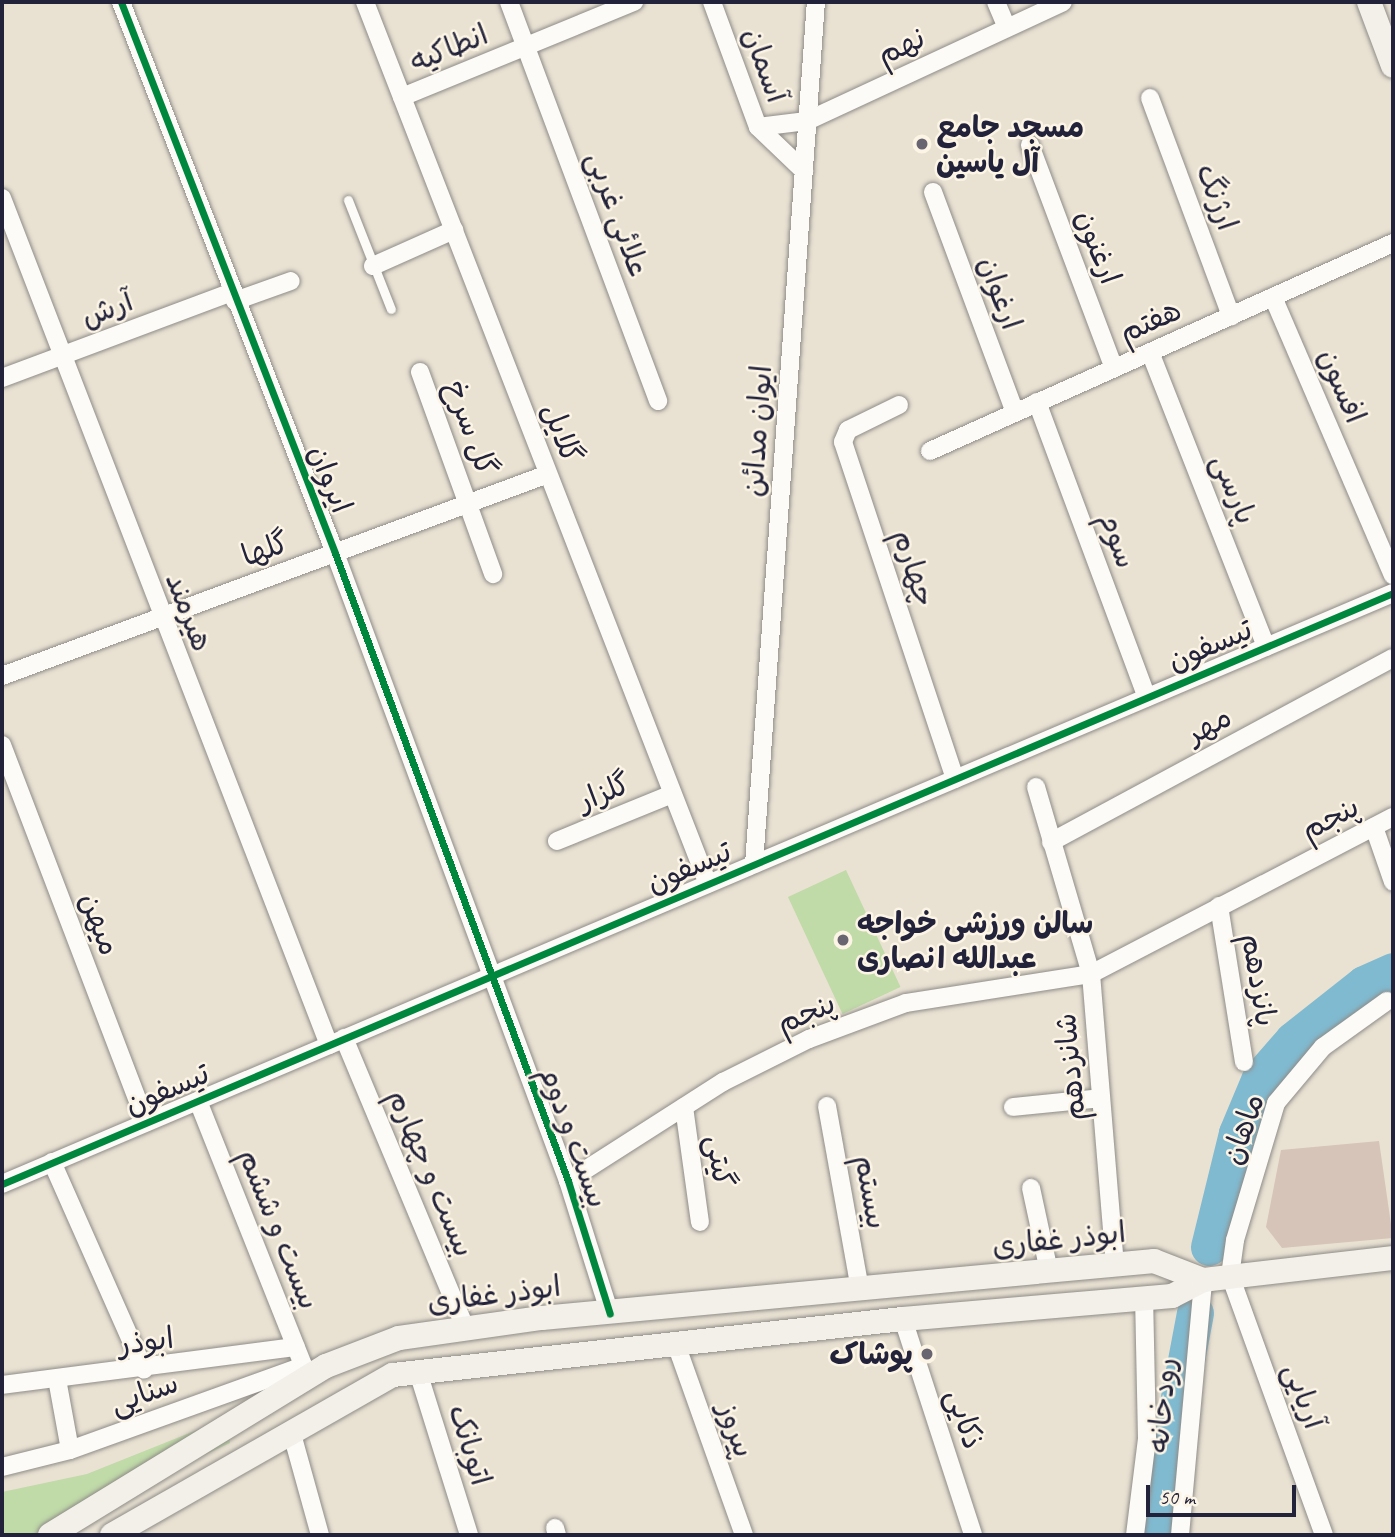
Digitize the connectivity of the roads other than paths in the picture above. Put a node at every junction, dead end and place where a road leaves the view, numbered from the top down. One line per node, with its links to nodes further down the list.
1 (121, 2): 26 (street, ایروان)
2 (365, 2): 13 (street, گلایل)
3 (509, 2): 11 (street, علائی غربی)
4 (634, 2): 11 (street, انطاکیه)
5 (712, 2): 16 (street, آسمان)
6 (816, 2): 15 (street, ایوان مدائن)
7 (996, 2): 10 (street)
8 (1063, 2): 10 (street, نهم)
9 (1368, 2): 12 (main road)
10 (1007, 28): 15 (street, نهم)
11 (526, 47): 13 (street, انطاکیه); 35 (street, علائی غربی)
12 (1393, 66)
13 (402, 97): 22 (street, گلایل)
14 (1150, 98): 29 (street, ارژنگ)
15 (807, 121): 16 (street, نهم); 18 (street, ایوان مدائن)
16 (758, 127): 18 (street, آسمان)
17 (1030, 145): 32 (street, ارغنون)
18 (804, 171): 59 (street, ایوان مدائن)
19 (933, 192): 38 (street, ارغوان)
20 (2, 198): 31 (street, هیرمند)
21 (348, 200): 24 (lane)
22 (454, 230): 24 (street); 40 (street, گلایل)
23 (1393, 243): 27 (street, هفتم)
24 (373, 266): 28 (lane)
25 (291, 281): 26 (street, آرش)
26 (233, 297): 31 (street, آرش); 42 (street, ایروان)
27 (1273, 297): 29 (street, هفتم); 44 (street, افسون)
28 (391, 309)
29 (1230, 316): 30 (street, هفتم)
30 (1150, 352): 32 (street, هفتم); 47 (street, پارسی)
31 (64, 355): 34 (street, آرش); 46 (street, هیرمند)
32 (1114, 368): 36 (street, هفتم)
33 (420, 372): 41 (street, گل سرخ)
34 (2, 378)
35 (658, 401)
36 (1037, 402): 38 (street, هفتم); 50 (street, سوم)
37 (899, 405): 52 (street, چهارم)
38 (1015, 412): 39 (street, هفتم)
39 (930, 451)
40 (548, 474): 41 (street, گلها); 54 (street, گلایل)
41 (469, 503): 42 (street, گلها); 43 (street, گل سرخ)
42 (335, 553): 46 (street, گلها); 64 (street, ایروان)
43 (493, 574)
44 (1393, 575)
45 (1393, 593): 47 (street, تیسفون)
46 (160, 618): 49 (street, گلها); 66 (street, هیرمند)
47 (1266, 647): 50 (street, تیسفون)
48 (1393, 658): 58 (street, مهر)
49 (2, 676)
50 (1147, 697): 52 (street, تیسفون)
51 (2, 745): 73 (street, میهن)
52 (955, 779): 59 (street, تیسفون)
53 (1036, 787): 58 (street, شانزدهم)
54 (673, 794): 57 (street, گلزار); 61 (street, گلایل)
55 (1393, 817): 56 (street, پنجم)
56 (1374, 827): 60 (street); 62 (street, پنجم)
57 (557, 841)
58 (1051, 842): 63 (street, شانزدهم)
59 (754, 864): 61 (street, تیسفون)
60 (1393, 882)
61 (708, 884): 64 (street, تیسفون)
62 (1219, 906): 63 (street, پنجم); 67 (street, پانزدهم)
63 (1091, 974): 68 (street, شانزدهم); 71 (street, پنجم)
64 (491, 976): 66 (street, تیسفون); 75 (street, بیست و دوم)
65 (1387, 1001): 82 (street, ماهان)
66 (336, 1042): 69 (street, تیسفون); 88 (street, بیست و چهارم)
67 (1244, 1062)
68 (1101, 1098): 72 (street); 80 (street, شانزدهم)
69 (198, 1101): 73 (street, تیسفون); 90 (street, بیست و ششم)
70 (827, 1106): 84 (street, بیستم)
71 (684, 1107): 75 (street, پنجم); 78 (street, گیتی)
72 (1013, 1107)
73 (146, 1122): 74 (street, تیسفون)
74 (52, 1162): 76 (street, تیسفون); 91 (street)
75 (568, 1181): 86 (street, بیست و دوم)
76 (2, 1184)
77 (1031, 1188): 81 (street)
78 (700, 1222)
79 (1393, 1258): 82 (main road, ابوذر غفاری)
80 (1115, 1265): 81 (main road, ابوذر غفاری); 83 (main road, ابوذر غفاری)
81 (1049, 1271): 84 (main road, ابوذر غفاری)
82 (1230, 1276): 83 (main road, ابوذر غفاری); 108 (street, آریایی)
83 (1203, 1280): 85 (main road, ابوذر غفاری); 107 (street, رودخانه)
84 (860, 1289): 86 (main road, ابوذر غفاری)
85 (1144, 1298): 87 (main road, ابوذر غفاری); 106 (street, رودخانه)
86 (610, 1314): 88 (main road, ابوذر غفاری)
87 (903, 1319): 89 (main road, ابوذر غفاری); 105 (street, ذکایی)
88 (466, 1329): 92 (main road, ابوذر غفاری)
89 (676, 1344): 93 (main road, ابوذر غفاری); 104 (street, پیروز)
90 (296, 1347): 91 (street, ابوذر); 92 (street, بیست و ششم)
91 (144, 1370): 94 (street, ابوذر)
92 (306, 1372): 96 (main road, ابوذر غفاری); 98 (street, سنایی)
93 (418, 1372): 97 (main road, ابوذر غفاری); 103 (street, اتوبانک)
94 (57, 1379): 95 (street, ابوذر); 98 (street)
95 (2, 1385)
96 (279, 1397): 97 (main road); 100 (main road, ابوذر غفاری)
97 (292, 1434): 101 (main road, ابوذر غفاری); 102 (street)
98 (70, 1450): 99 (street, سنایی)
99 (2, 1467)
100 (50, 1535)
101 (112, 1535)
102 (320, 1535)
103 (469, 1535)
104 (744, 1535)
105 (973, 1535)
106 (1135, 1535)
107 (1180, 1535)
108 (1324, 1535)

